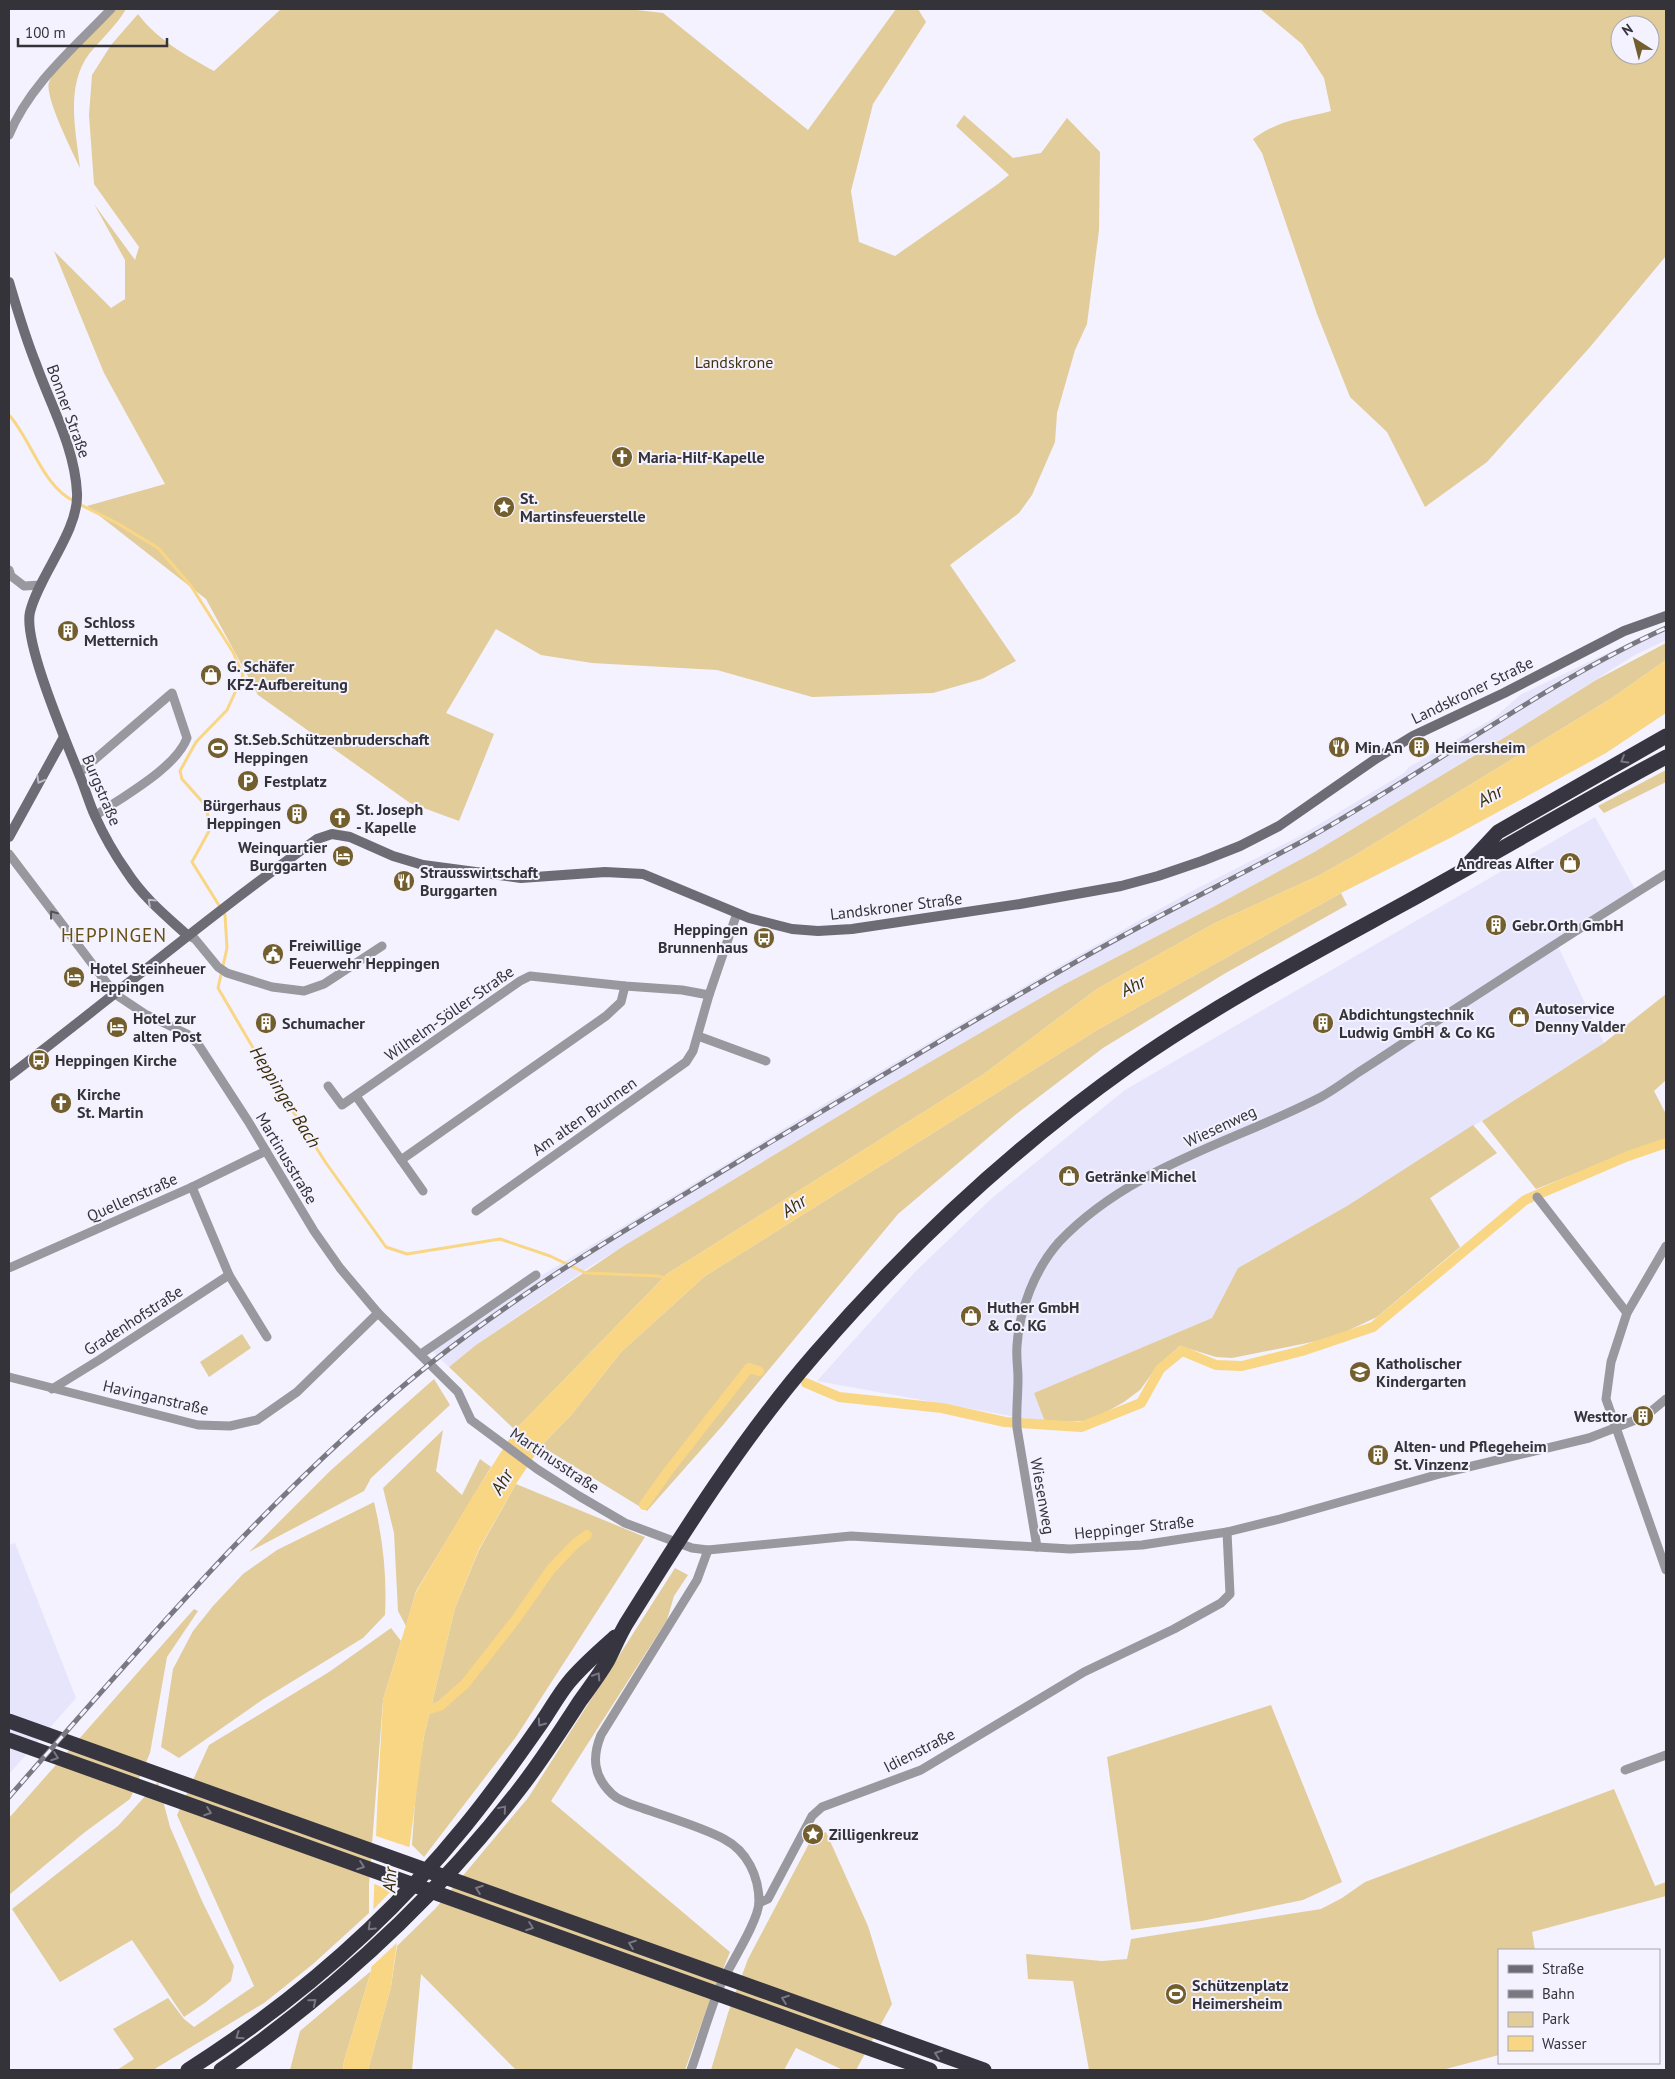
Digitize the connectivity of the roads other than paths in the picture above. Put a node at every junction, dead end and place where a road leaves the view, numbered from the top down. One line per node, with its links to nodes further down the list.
1 (111, 9): 2 (street)
2 (9, 135)
3 (9, 282): 5 (main road, Bonner Straße)
4 (9, 570): 5 (street)
5 (41, 585): 7 (main road, Bonner Straße)
6 (1666, 616): 17 (main road, Landskroner Straße)
7 (31, 634): 9 (main road, Burgstraße)
8 (1666, 736): 15 (highway, one-way to 15)
9 (64, 737): 11 (main road, Burgstraße); 13 (main road, one-way to 13)
10 (1666, 757): 15 (highway)
11 (79, 774): 12 (main road, Burgstraße); 12 (street)
12 (95, 816): 18 (main road, Burgstraße, one-way to 12)
13 (9, 837)
14 (9, 854): 21 (street, Martinusstraße, one-way to 14)
15 (1461, 872): 53 (highway)
16 (1666, 874): 50 (street, Wiesenweg)
17 (737, 913): 18 (main road, Landskroner Straße); 22 (street, Am alten Brunnen)
18 (187, 935): 19 (street); 21 (main road, Landskroner Straße)
19 (382, 946)
20 (625, 986): 22 (street, Wilhelm-Söller-Straße); 27 (street, Wilhelm-Söller-Straße); 29 (street)
21 (115, 994): 25 (main road, Landskroner Straße); 28 (street, Martinusstraße)
22 (709, 995): 23 (street, Am alten Brunnen)
23 (698, 1036): 24 (street); 33 (street, Am alten Brunnen)
24 (766, 1060)
25 (9, 1076)
26 (328, 1086): 27 (street, Wilhelm-Söller-Straße)
27 (356, 1096): 29 (street)
28 (266, 1151): 30 (street, Quellenstraße); 38 (street, Martinusstraße)
29 (401, 1160): 31 (street)
30 (192, 1187): 35 (street, Quellenstraße); 37 (street)
31 (423, 1191)
32 (1537, 1197): 39 (street)
33 (476, 1211)
34 (1666, 1246): 39 (street)
35 (9, 1268)
36 (536, 1275): 41 (street)
37 (230, 1276): 40 (street); 43 (street, Gradenhofstraße)
38 (378, 1313): 41 (street, Martinusstraße); 43 (street, Havinganstraße)
39 (1627, 1313): 47 (street)
40 (267, 1337)
41 (421, 1354): 48 (street, Martinusstraße)
42 (9, 1377): 43 (street, Havinganstraße)
43 (52, 1389)
44 (1666, 1399): 45 (street)
45 (1648, 1414)
46 (1638, 1419): 47 (street, Heppinger Straße)
47 (1617, 1428): 49 (street, Heppinger Straße); 52 (street)
48 (645, 1531): 51 (street, Heppinger Straße)
49 (1227, 1532): 50 (street, Heppinger Straße); 58 (street, Idienstraße)
50 (1037, 1547): 51 (street, Heppinger Straße)
51 (708, 1550): 58 (street)
52 (1666, 1570)
53 (622, 1631): 59 (highway, one-way to 59); 60 (highway, one-way to 53)
54 (9, 1721): 63 (highway, one-way to 54)
55 (9, 1740): 62 (highway, one-way to 62)
56 (1666, 1755): 57 (street)
57 (1625, 1770)
58 (759, 1904): 61 (street, Idienstraße)
59 (188, 2070)
60 (221, 2070)
61 (691, 2070)
62 (930, 2070)
63 (984, 2070)

